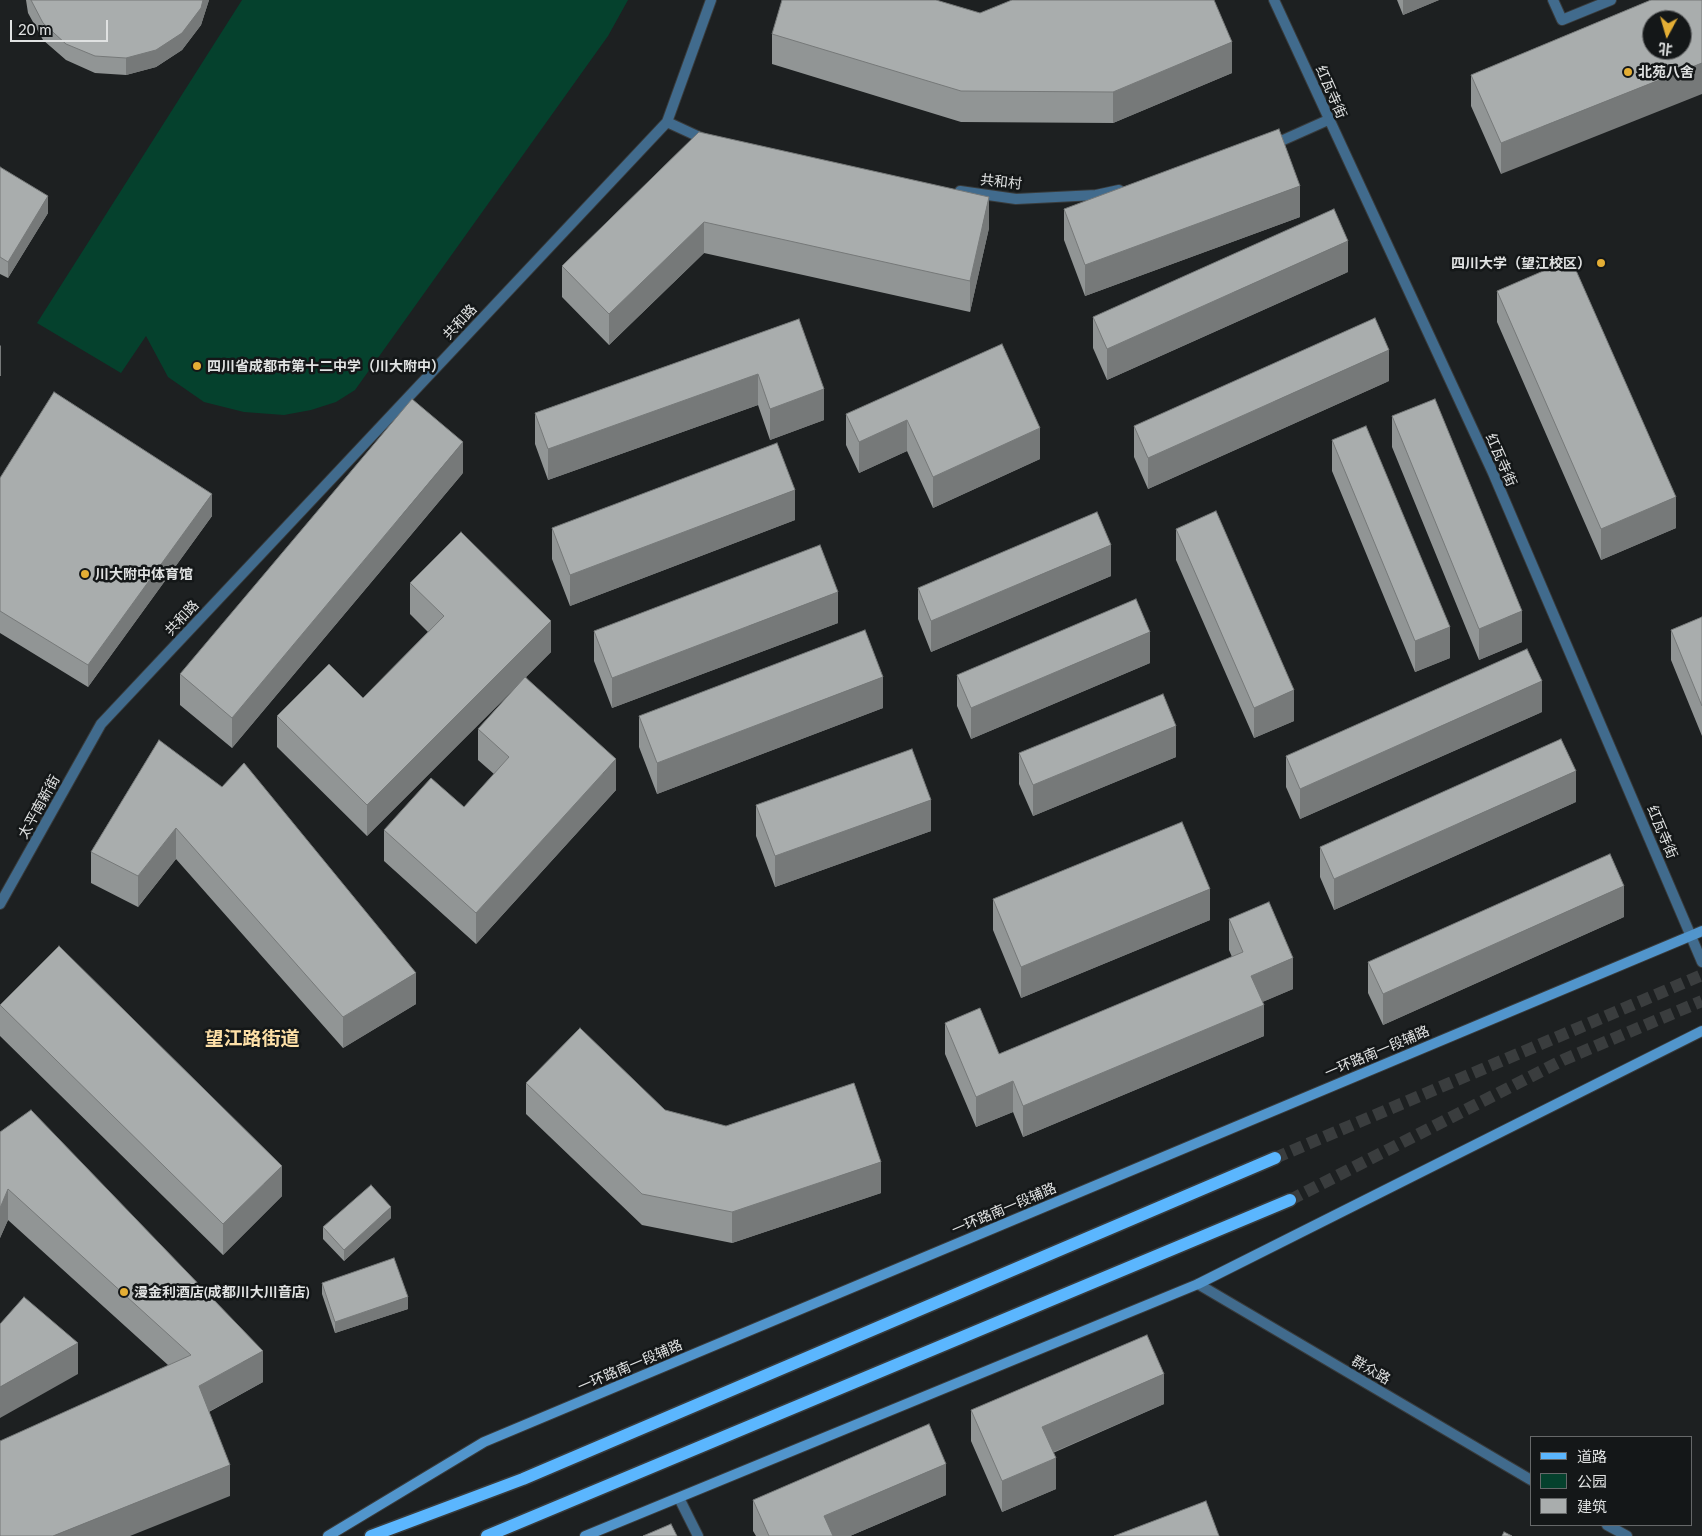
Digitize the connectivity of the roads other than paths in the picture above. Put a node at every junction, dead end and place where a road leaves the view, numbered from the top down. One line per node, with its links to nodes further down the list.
1 (711, 0): 6 (street, 共和路)
2 (1274, 0): 5 (street, 红瓦寺街)
3 (1553, 0): 4 (street)
4 (1611, 0)
5 (1328, 120): 8 (street); 14 (street, 红瓦寺街)
6 (667, 122): 7 (street); 11 (street, 共和路)
7 (712, 142)
8 (1260, 150)
9 (1131, 188): 10 (street, 共和村)
10 (950, 190)
11 (101, 724): 12 (street, 太平南新街)
12 (0, 904)
13 (1702, 931): 14 (main road, 一环路南一段辅路)
14 (1691, 936): 15 (street, 红瓦寺街); 23 (main road, 一环路南一段辅路)
15 (1702, 962)
16 (1702, 1031): 19 (main road)
17 (1275, 1158): 24 (main road)
18 (1290, 1200): 25 (main road)
19 (1198, 1284): 20 (street, 群众路); 21 (main road)
20 (1530, 1479)
21 (679, 1498): 26 (main road); 27 (street)
22 (1609, 1526): 28 (street)
23 (328, 1536)
24 (371, 1536)
25 (487, 1536)
26 (585, 1536)
27 (698, 1536)
28 (1626, 1536)

